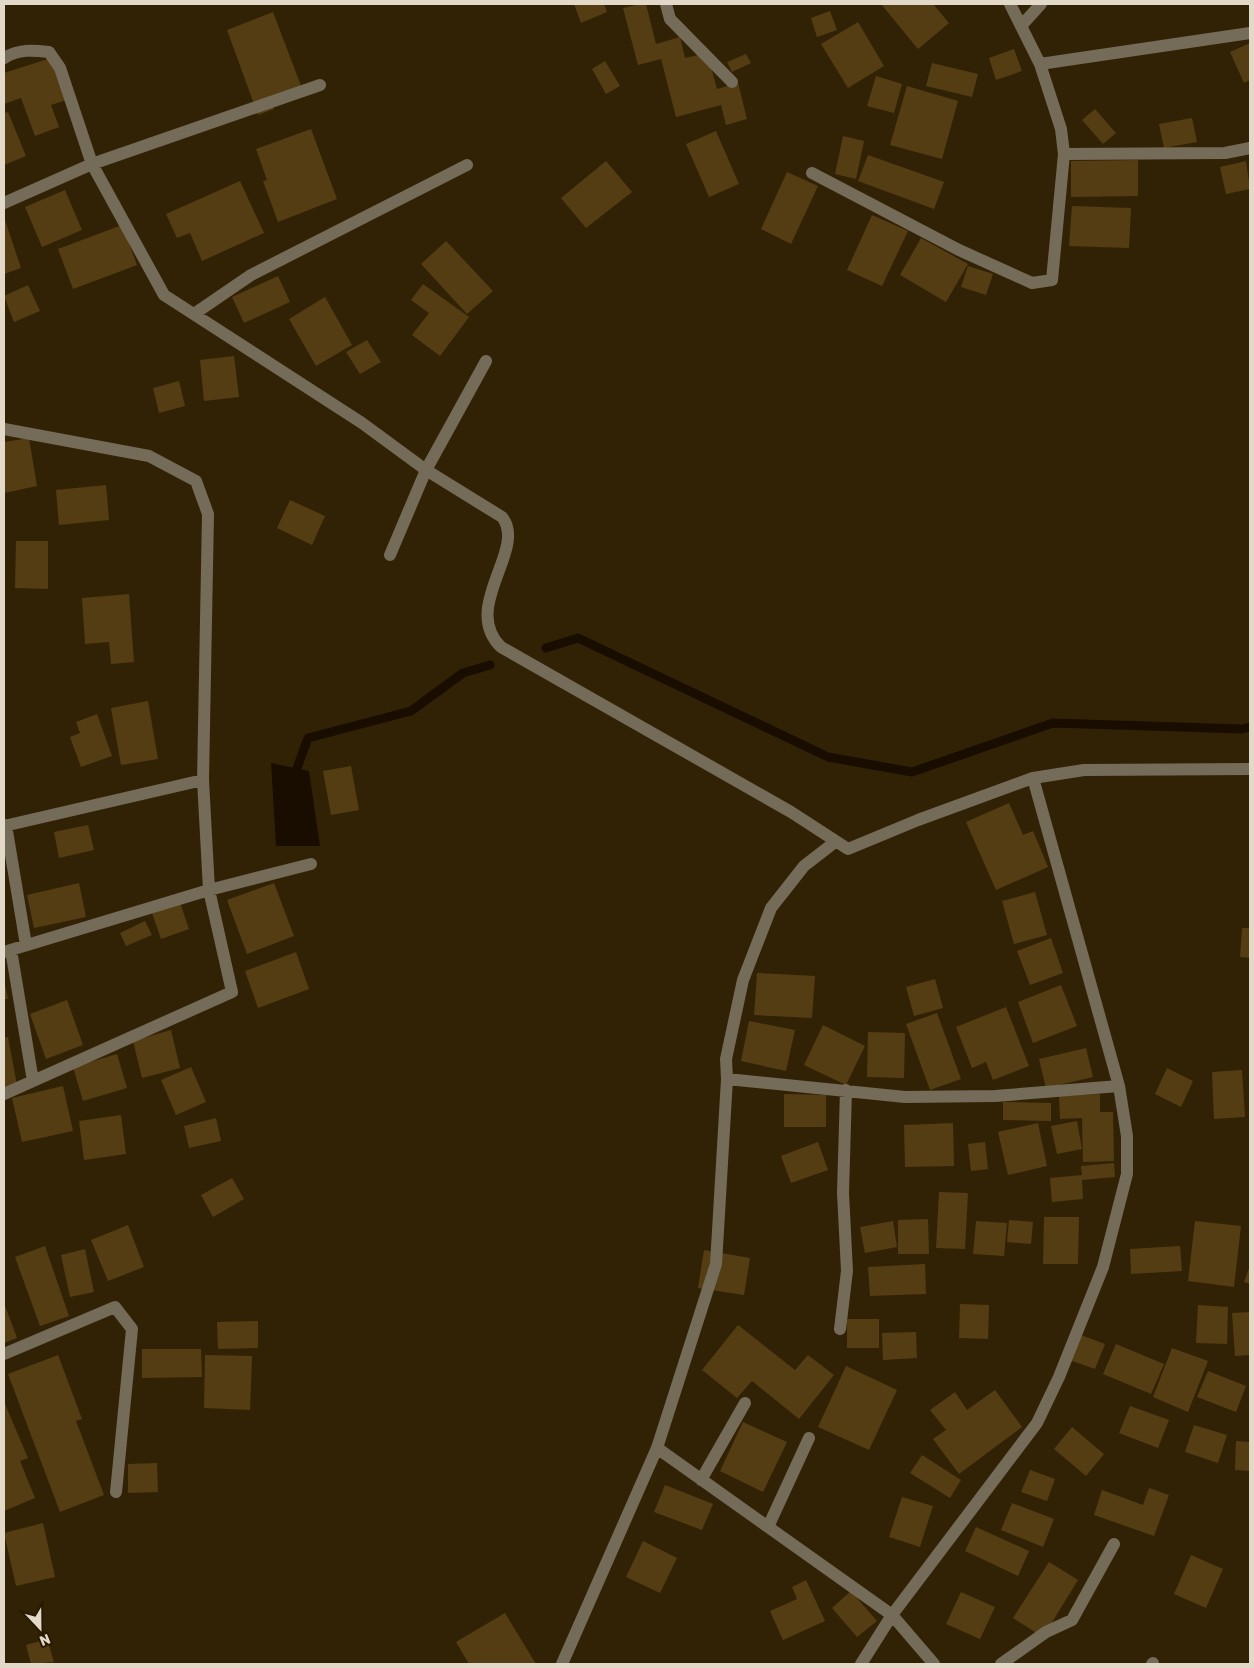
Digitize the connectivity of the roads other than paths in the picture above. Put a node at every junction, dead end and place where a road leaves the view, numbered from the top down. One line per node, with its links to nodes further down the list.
1 (666, 4): 8 (street)
2 (1010, 4): 4 (street)
3 (1042, 4): 4 (street)
4 (1021, 26): 7 (street)
5 (1250, 33): 7 (street)
6 (4, 58): 12 (street)
7 (1040, 64): 11 (street)
8 (732, 82)
9 (320, 85): 12 (street)
10 (1250, 148): 11 (street)
11 (1064, 154): 14 (street)
12 (92, 164): 15 (street); 16 (street)
13 (467, 165): 16 (street)
14 (812, 173)
15 (4, 203)
16 (194, 314): 19 (street)
17 (486, 361): 19 (street)
18 (4, 429): 23 (street)
19 (426, 470): 20 (street); 25 (street)
20 (390, 555)
21 (1250, 769): 22 (street)
22 (1033, 778): 25 (street); 32 (street)
23 (203, 780): 24 (street); 27 (street)
24 (5, 826): 28 (street)
25 (835, 842): 30 (street)
26 (310, 864): 27 (street)
27 (209, 890): 28 (street); 31 (street)
28 (26, 945): 29 (street)
29 (8, 951): 31 (street)
30 (728, 1079): 33 (street); 39 (street)
31 (33, 1081): 34 (street)
32 (1119, 1086): 33 (street); 44 (street)
33 (846, 1090): 35 (street)
34 (4, 1094)
35 (840, 1329)
36 (4, 1354): 41 (street)
37 (745, 1403): 40 (street)
38 (808, 1438): 42 (street)
39 (657, 1448): 40 (street); 45 (street)
40 (701, 1480): 42 (street)
41 (116, 1492)
42 (768, 1527): 44 (street)
43 (1114, 1544): 48 (street)
44 (892, 1615): 46 (street); 47 (street)
45 (562, 1664)
46 (861, 1664)
47 (934, 1664)
48 (1001, 1664)

